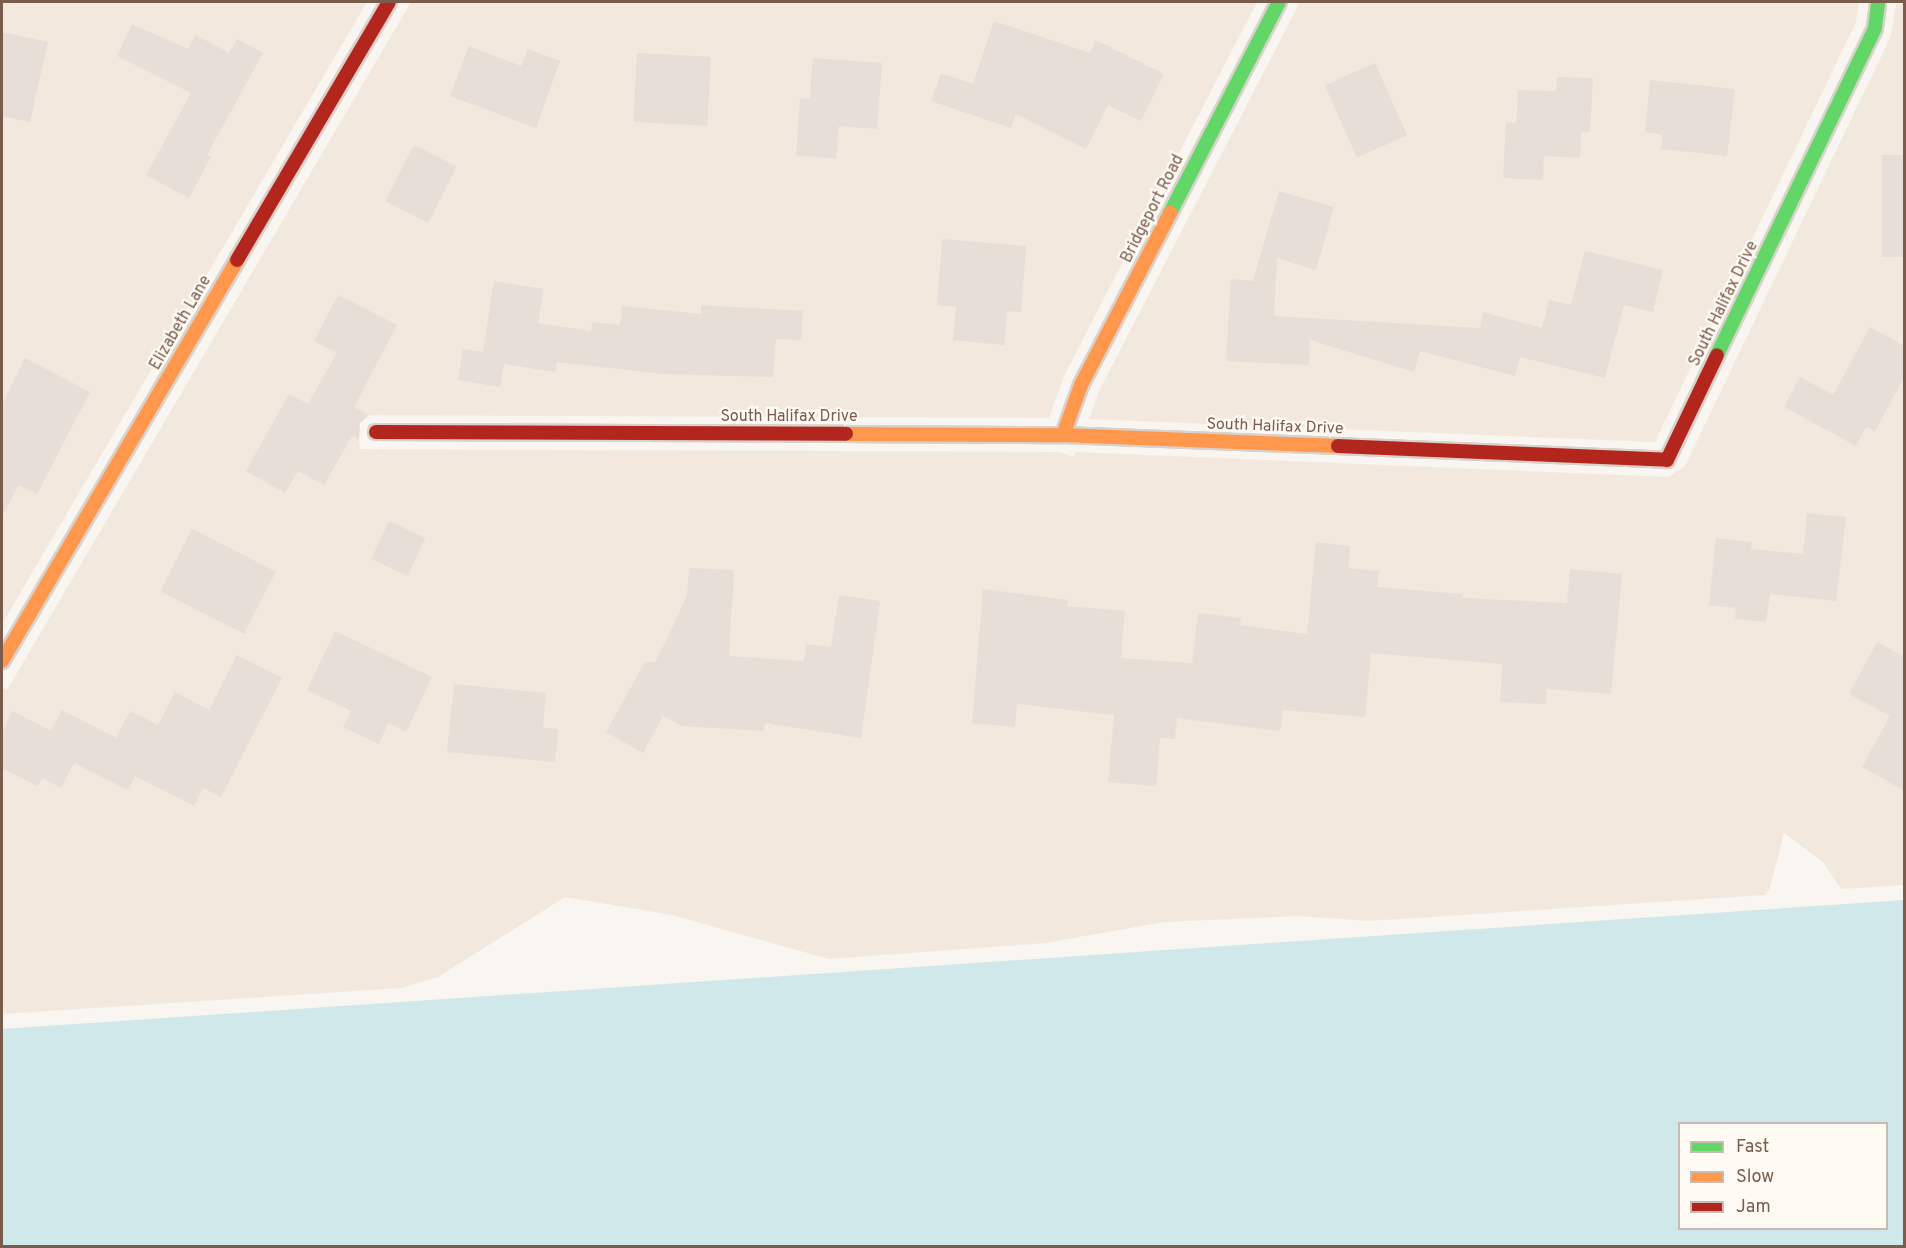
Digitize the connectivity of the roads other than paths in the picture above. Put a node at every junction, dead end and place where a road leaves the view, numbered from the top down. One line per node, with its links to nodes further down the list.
1 (389, 2): 6 (street, Elizabeth Lane)
2 (1279, 2): 5 (street, Bridgeport Road)
3 (1878, 2): 5 (street, South Halifax Drive)
4 (376, 432): 5 (street, South Halifax Drive)
5 (1063, 435)
6 (2, 661)

